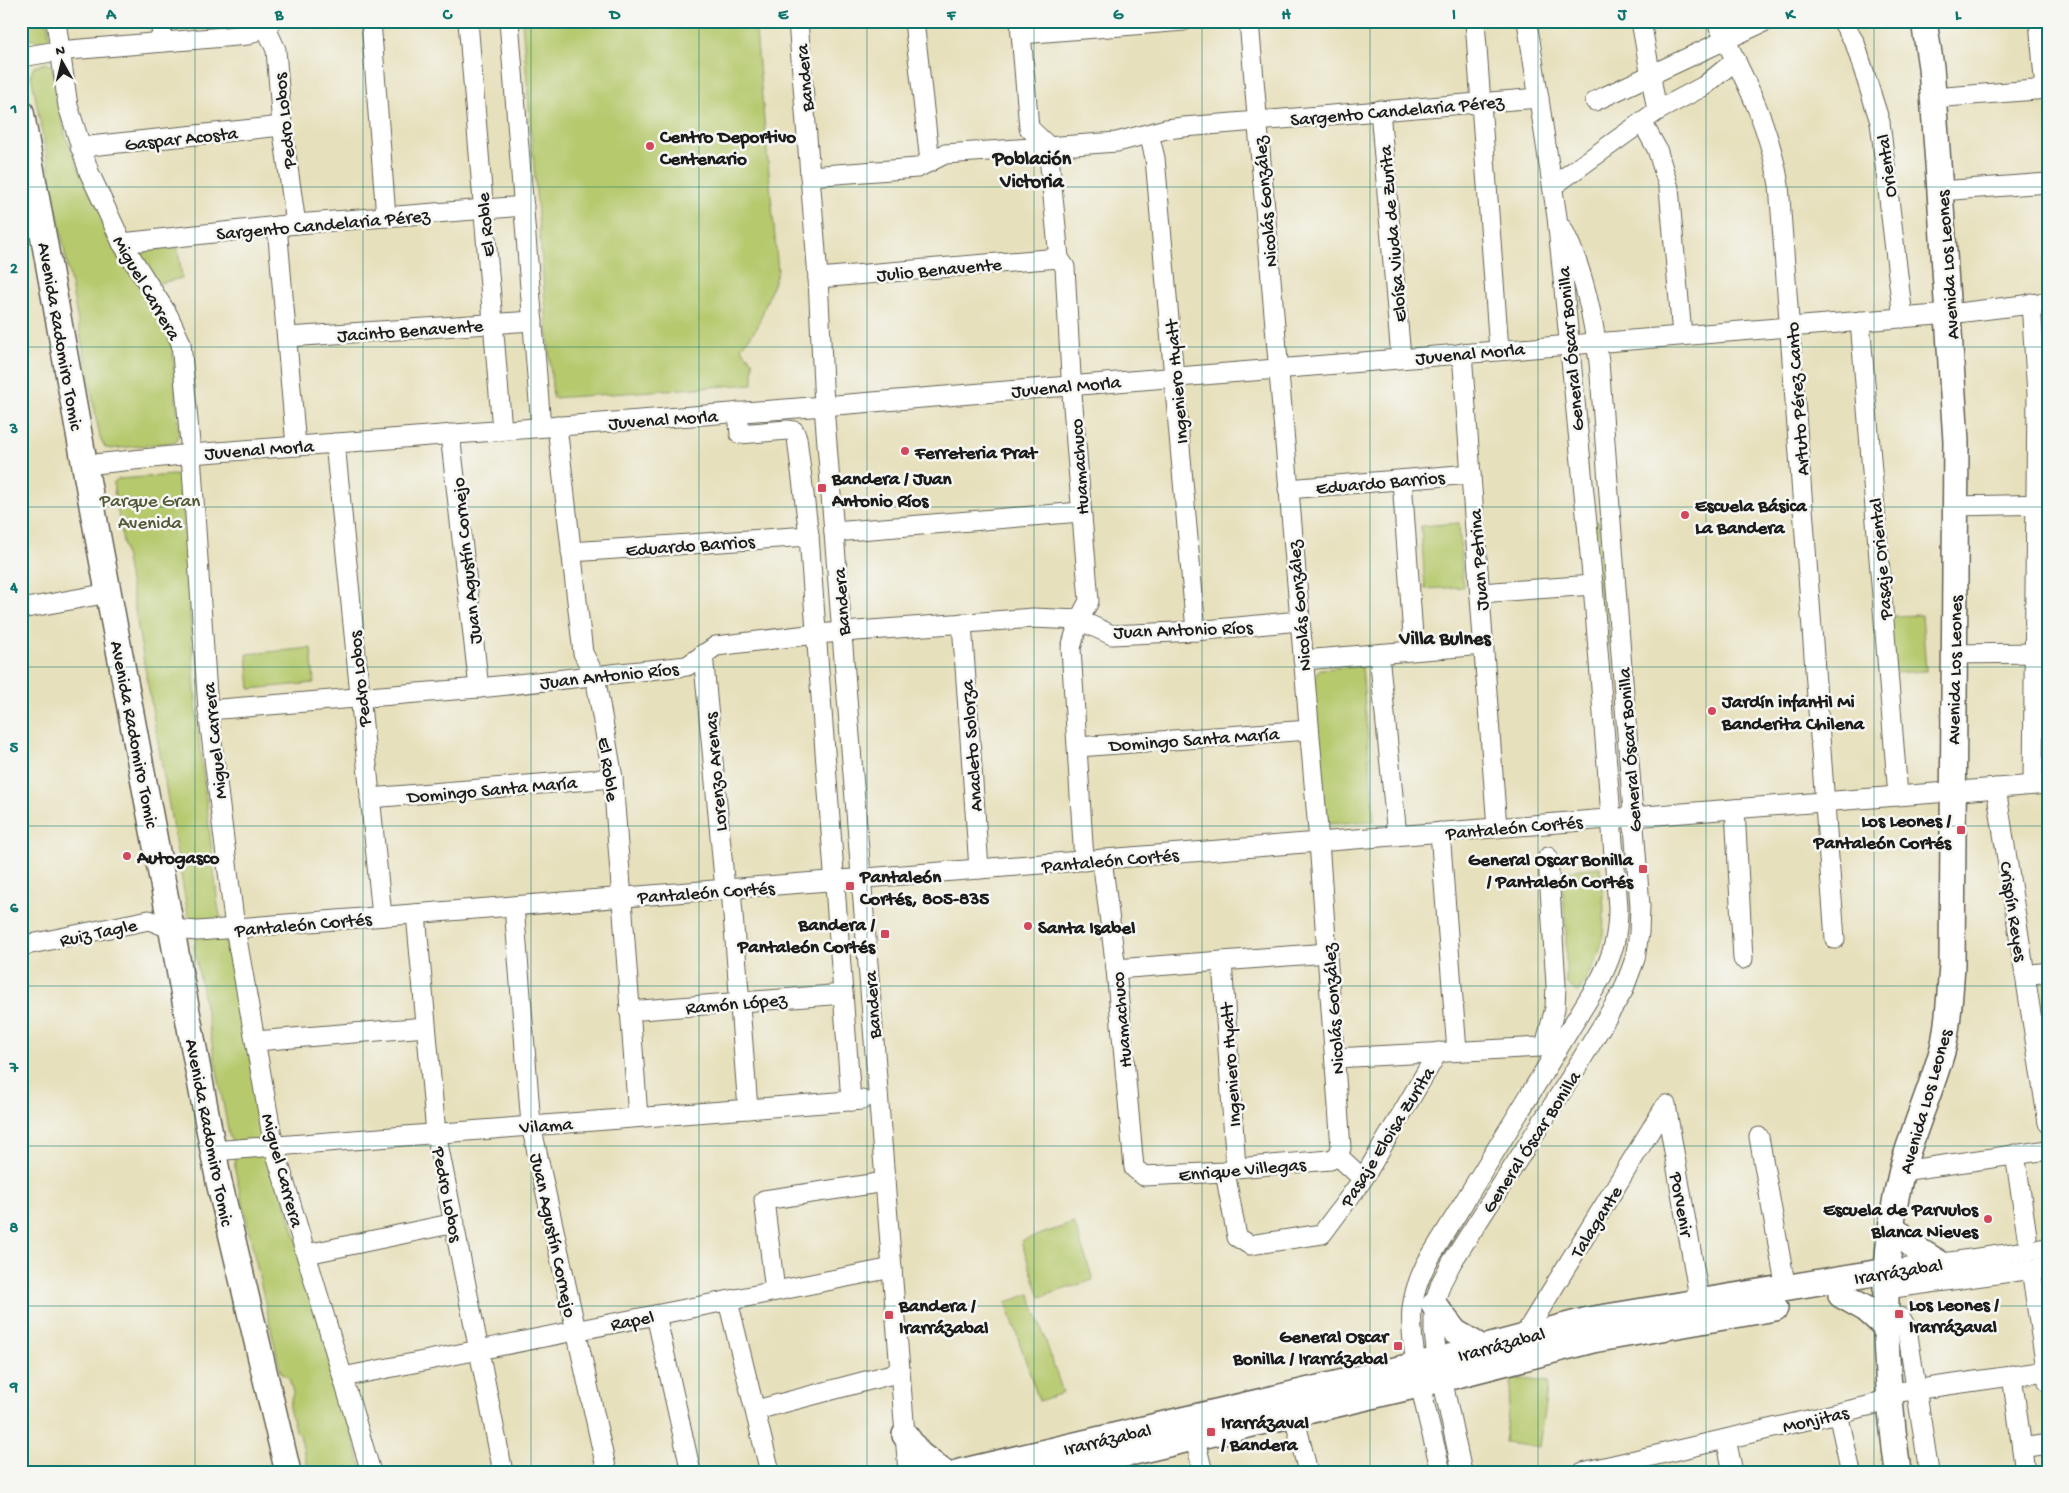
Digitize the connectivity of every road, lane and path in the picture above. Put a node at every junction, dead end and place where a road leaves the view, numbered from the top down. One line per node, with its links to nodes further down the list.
1 (56, 21): 22 (street, Miguel Carrera)
2 (160, 21): 20 (street)
3 (371, 21): 46 (street)
4 (468, 21): 45 (street, El Roble)
5 (509, 21): 44 (street, El Roble)
6 (798, 21): 40 (street, Bandera)
7 (914, 21): 39 (street)
8 (1184, 21): 19 (street)
9 (1249, 21): 34 (street, Nicolás González)
10 (1475, 21): 30 (street)
11 (1527, 21): 27 (street, General Óscar Bonilla)
12 (1641, 21): 25 (street)
13 (1716, 21): 21 (street, Artuto Pérez Canto)
14 (1842, 21): 54 (street, Oriental)
15 (1924, 21): 28 (main road, Avenida Los Leones)
16 (2039, 21): 26 (street)
17 (1761, 22): 21 (street)
18 (267, 23): 20 (street); 35 (street, Pedro Lobos)
19 (1020, 28): 37 (street)
20 (162, 41): 22 (street)
21 (1727, 41): 24 (street, Artuto Pérez Canto); 25 (street)
22 (58, 51): 23 (street); 38 (street, Miguel Carrera)
23 (21, 57)
24 (1736, 60): 33 (street); 58 (street, Artuto Pérez Canto)
25 (1649, 75): 29 (street); 33 (street)
26 (2046, 90): 28 (street)
27 (1539, 98): 30 (street, Sargento Candelaria Pérez); 42 (street, General Óscar Bonilla)
28 (1933, 98): 43 (main road, Avenida Los Leones)
29 (1595, 101)
30 (1482, 102): 31 (street, Sargento Candelaria Pérez); 63 (street)
31 (1380, 110): 34 (street, Sargento Candelaria Pérez); 65 (street, Eloísa Viuda de Zurita)
32 (21, 112): 78 (main road, Avenida Radomiro Tomic)
33 (1650, 117): 42 (street); 59 (street)
34 (1257, 120): 36 (street, Sargento Candelaria Pérez); 66 (street, Nicolás González)
35 (282, 126): 38 (street, Gaspar Acosta); 48 (street, Pedro Lobos)
36 (1149, 134): 37 (street, Sargento Candelaria Pérez); 67 (street, Ingeniero Hyatt)
37 (1048, 146): 39 (street, Sargento Candelaria Pérez); 50 (street, Huamachuco)
38 (80, 147): 49 (street, Miguel Carrera)
39 (930, 162): 40 (street, Sargento Candelaria Pérez)
40 (810, 176): 51 (street, Bandera)
41 (2048, 184): 43 (street)
42 (1552, 186): 47 (street, General Óscar Bonilla)
43 (1940, 191): 53 (main road, Avenida Los Leones)
44 (524, 206): 45 (street, Sargento Candelaria Pérez); 55 (street, El Roble)
45 (483, 209): 46 (street, Sargento Candelaria Pérez); 57 (street, El Roble)
46 (386, 217): 48 (street, Sargento Candelaria Pérez)
47 (1557, 217): 61 (street, General Óscar Bonilla); 62 (street, General Óscar Bonilla)
48 (286, 225): 49 (street, Sargento Candelaria Pérez); 60 (street, Pedro Lobos)
49 (122, 242): 77 (street, Miguel Carrera)
50 (1059, 258): 51 (street, Julio Benavente); 68 (street, Huamachuco)
51 (818, 278): 70 (street, Bandera)
52 (2039, 303): 53 (street, Juvenal Morla); 69 (street)
53 (1949, 314): 54 (street, Juvenal Morla); 83 (main road, Avenida Los Leones)
54 (1903, 318): 56 (street, Juvenal Morla)
55 (533, 321): 57 (street, Jacinto Benavente); 72 (street, El Roble)
56 (1860, 321): 58 (street, Juvenal Morla); 116 (street, Pasaje Oriental)
57 (492, 324): 60 (street, Jacinto Benavente); 73 (street, El Roble)
58 (1790, 326): 59 (street, Juvenal Morla); 118 (street, Artuto Pérez Canto)
59 (1682, 335): 61 (street, Juvenal Morla)
60 (288, 337): 76 (street, Pedro Lobos)
61 (1596, 341): 62 (street, Juvenal Morla); 120 (street, General Óscar Bonilla)
62 (1568, 344): 63 (street, Juvenal Morla); 89 (street, General Óscar Bonilla)
63 (1498, 350): 64 (street, Juvenal Morla)
64 (1462, 352): 65 (street, Juvenal Morla); 79 (street, Juan Petrina)
65 (1401, 358): 66 (street, Juvenal Morla)
66 (1278, 368): 67 (street, Juvenal Morla); 81 (street, Nicolás González)
67 (1174, 376): 68 (street, Juvenal Morla); 96 (street, Ingeniero Hyatt)
68 (1072, 385): 70 (street, Juvenal Morla); 84 (street, Huamachuco)
69 (2042, 393): 82 (street)
70 (824, 406): 71 (street, Juvenal Morla); 85 (street, Bandera)
71 (738, 412): 72 (street, Juvenal Morla); 86 (street, Bandera)
72 (549, 426): 73 (street, Juvenal Morla); 87 (street, El Roble)
73 (502, 430): 74 (street, Juvenal Morla)
74 (450, 434): 75 (street, Juvenal Morla); 107 (street, Juan Agustín Cornejo)
75 (335, 443): 76 (street, Juvenal Morla); 108 (street, Pedro Lobos)
76 (296, 446): 77 (street, Juvenal Morla)
77 (191, 454): 78 (street, Juvenal Morla); 109 (street, Miguel Carrera)
78 (85, 465): 91 (main road, Avenida Radomiro Tomic)
79 (1471, 474): 80 (street, Eduardo Barrios); 90 (street, Juan Petrina)
80 (1402, 480): 81 (street, Eduardo Barrios); 100 (street)
81 (1288, 489): 94 (street, Nicolás González)
82 (2042, 505): 83 (street); 88 (street)
83 (1956, 506): 103 (main road, Avenida Los Leones)
84 (1081, 512): 85 (street); 93 (street, Huamachuco)
85 (834, 532): 97 (street, Bandera)
86 (809, 536): 87 (street, Eduardo Barrios); 98 (street, Bandera)
87 (571, 552): 106 (street, El Roble)
88 (2041, 581): 104 (street)
89 (1593, 585): 90 (street); 121 (street, General Óscar Bonilla)
90 (1480, 592): 99 (street, Juan Petrina)
91 (109, 593): 92 (street); 137 (main road, Avenida Radomiro Tomic)
92 (21, 609)
93 (1078, 620): 95 (street, Juan Antonio Ríos); 96 (street, Juan Antonio Ríos); 111 (street, Huamachuco)
94 (1299, 622): 96 (street, Juan Antonio Ríos); 105 (street, Nicolás González)
95 (962, 623): 97 (street, Juan Antonio Ríos); 128 (street, Anacleto Solorza)
96 (1196, 631)
97 (842, 633): 98 (street, Juan Antonio Ríos); 129 (street, Bandera)
98 (816, 634): 101 (street, Juan Antonio Ríos); 130 (street, Bandera)
99 (1484, 644): 100 (street); 122 (street, Juan Petrina)
100 (1414, 650): 102 (street)
101 (703, 654): 106 (street, Juan Antonio Ríos); 131 (street, Lorenzo Arenas)
102 (1379, 654): 105 (street); 124 (street)
103 (1954, 654): 104 (street); 115 (main road, Avenida Los Leones)
104 (2041, 654): 113 (street)
105 (1303, 660): 110 (street, Nicolás González)
106 (595, 676): 107 (street, Juan Antonio Ríos); 112 (street, El Roble)
107 (479, 688): 108 (street, Juan Antonio Ríos)
108 (360, 698): 109 (street, Juan Antonio Ríos); 117 (street, Pedro Lobos)
109 (208, 710): 136 (street, Miguel Carrera)
110 (1309, 730): 111 (street, Domingo Santa María); 125 (street, Nicolás González)
111 (1078, 747): 127 (street, Huamachuco)
112 (613, 778): 117 (street, Domingo Santa María); 132 (street, El Roble)
113 (2040, 785): 114 (street, Pantaleón Cortés)
114 (1996, 788): 115 (street, Pantaleón Cortés); 145 (street, Crispín Reyes)
115 (1952, 792): 116 (street, Pantaleón Cortés); 172 (main road, Avenida Los Leones)
116 (1898, 796): 118 (street, Pantaleón Cortés)
117 (370, 798): 135 (street, Pedro Lobos)
118 (1825, 802): 119 (street, Pantaleón Cortés); 138 (street, Artuto Pérez Canto)
119 (1735, 809): 120 (street, Pantaleón Cortés); 141 (street)
120 (1633, 817): 121 (street, Pantaleón Cortés); 150 (street, General Óscar Bonilla)
121 (1610, 819): 122 (street, Pantaleón Cortés); 152 (street, General Óscar Bonilla)
122 (1497, 828): 123 (street, Pantaleón Cortés)
123 (1440, 832): 124 (street, Pantaleón Cortés); 153 (street)
124 (1397, 836): 125 (street, Pantaleón Cortés)
125 (1319, 842): 127 (street, Pantaleón Cortés); 140 (street, Nicolás González)
126 (1548, 857): 152 (street, General Óscar Bonilla)
127 (1093, 860): 128 (street, Pantaleón Cortés); 143 (street, Huamachuco)
128 (978, 869): 129 (street, Pantaleón Cortés)
129 (862, 878): 130 (street, Pantaleón Cortés); 157 (street, Bandera)
130 (834, 881): 131 (street, Pantaleón Cortés); 146 (street, Bandera)
131 (728, 889): 132 (street, Pantaleón Cortés); 147 (street, Lorenzo Arenas)
132 (620, 897): 133 (street, Pantaleón Cortés); 148 (street, El Roble)
133 (514, 906): 134 (street, Pantaleón Cortés); 163 (street, Juan Agustín Cornejo)
134 (416, 914): 135 (street, Pantaleón Cortés); 149 (street, Pedro Lobos)
135 (382, 916): 136 (street, Pantaleón Cortés)
136 (235, 928): 137 (street, Pantaleón Cortés); 151 (street, Miguel Carrera)
137 (172, 929): 139 (street, Ruiz Tagle); 167 (main road, Avenida Radomiro Tomic)
138 (1835, 939)
139 (21, 946)
140 (1328, 953): 142 (street); 155 (street, Nicolás González)
141 (1743, 959)
142 (1222, 961): 143 (street); 171 (street, Ingeniero Hyatt)
143 (1116, 969): 173 (street, Huamachuco)
144 (2048, 972): 145 (street)
145 (2025, 975): 162 (street, Crispín Reyes)
146 (843, 994): 147 (street, Ramón López); 158 (street, Bandera)
147 (740, 1002): 148 (street, Ramón López); 160 (street, Lorenzo Arenas)
148 (629, 1011): 161 (street, El Roble)
149 (426, 1027): 151 (street); 164 (street, Pedro Lobos)
150 (1596, 1037): 152 (street); 156 (street, General Óscar Bonilla)
151 (256, 1041): 166 (street, Miguel Carrera)
152 (1551, 1046): 153 (street); 156 (street); 198 (street, General Óscar Bonilla)
153 (1457, 1051): 154 (street)
154 (1438, 1052): 155 (street); 174 (street, Pasaje Eloisa Zurita)
155 (1335, 1058): 170 (street, Nicolás González)
156 (1569, 1080): 191 (street, General Óscar Bonilla)
157 (879, 1099): 158 (street, Vilama); 175 (street, Bandera)
158 (851, 1101): 160 (street, Vilama)
159 (1666, 1105): 189 (street, Porvenir); 194 (street, Talagante)
160 (748, 1109): 161 (street, Vilama)
161 (638, 1117): 163 (street, Vilama)
162 (2048, 1123)
163 (531, 1125): 164 (street, Vilama); 193 (street, Juan Agustín Cornejo)
164 (436, 1133): 166 (street, Vilama); 176 (street, Pedro Lobos)
165 (1759, 1137): 185 (street)
166 (274, 1147): 167 (street, Vilama); 181 (street, Miguel Carrera)
167 (213, 1150): 213 (main road, Avenida Radomiro Tomic)
168 (2048, 1150): 169 (street)
169 (2015, 1154): 172 (street); 178 (street)
170 (1338, 1156): 171 (street, Enrique Villegas); 174 (street)
171 (1231, 1170): 173 (street, Enrique Villegas); 179 (street, Ingeniero Hyatt)
172 (1902, 1171): 177 (main road, Avenida Los Leones)
173 (1144, 1176)
174 (1363, 1179): 179 (street, Pasaje Eloisa Zurita)
175 (885, 1182): 183 (street, Bandera); 186 (street)
176 (454, 1223): 181 (street); 196 (street, Pedro Lobos)
177 (1892, 1226): 182 (main road); 190 (main road, Avenida Los Leones)
178 (2027, 1236)
179 (1250, 1245)
180 (2048, 1248): 182 (street, Irarrázabal)
181 (307, 1254): 201 (street, Miguel Carrera)
182 (1939, 1264): 190 (street, Irarrázabal)
183 (892, 1268): 186 (street, Rapel); 197 (street, Bandera)
184 (2039, 1268): 190 (street, Irarrázabal); 200 (street)
185 (1786, 1288): 189 (main road, Irarrázabal); 190 (main road, Irarrázabal)
186 (775, 1291): 188 (street, Rapel)
187 (1842, 1296): 190 (main road, Irarrázabal); 190 (main road); 198 (main road, Irarrázabal)
188 (728, 1300): 192 (street, Rapel); 205 (street)
189 (1700, 1303): 194 (main road, Irarrázabal)
190 (1890, 1304): 202 (street, Avenida Los Leones); 203 (main road, Avenida Los Leones)
191 (1434, 1305): 195 (main road); 198 (street, General Óscar Bonilla)
192 (656, 1315): 193 (street, Rapel); 217 (street)
193 (576, 1330): 196 (street, Rapel); 216 (street, Juan Agustín Cornejo)
194 (1523, 1337): 195 (main road, Irarrázabal)
195 (1484, 1349): 198 (main road, Irarrázabal)
196 (479, 1350): 201 (street, Rapel); 215 (street, Pedro Lobos)
197 (900, 1372): 205 (street); 208 (street, Bandera)
198 (1430, 1372): 204 (main road, Irarrázabal); 225 (street, General Óscar Bonilla); 226 (street, General Óscar Bonilla)
199 (2012, 1375): 200 (street, Monjitas); 202 (street, Monjitas); 211 (street)
200 (2047, 1376)
201 (343, 1377): 214 (street, Miguel Carrera)
202 (1916, 1389): 203 (street, Monjitas); 231 (street, Avenida Los Leones)
203 (1888, 1397): 206 (street, Monjitas); 230 (main road, Avenida Los Leones)
204 (1292, 1405): 207 (main road, Irarrázabal); 224 (street)
205 (756, 1410): 218 (street)
206 (1838, 1413): 209 (street, Monjitas); 229 (street)
207 (1192, 1428): 212 (main road, Irarrázabal); 221 (main road, Irarrázabal); 223 (street)
208 (905, 1435): 219 (street, Bandera); 220 (main road)
209 (1726, 1439): 227 (street, Monjitas); 228 (street)
210 (2048, 1444): 211 (street)
211 (2022, 1448): 232 (street)
212 (1092, 1467): 222 (main road, Irarrázabal)
213 (288, 1472)
214 (371, 1472)
215 (503, 1472)
216 (607, 1472)
217 (691, 1472)
218 (770, 1472)
219 (908, 1472)
220 (943, 1472)
221 (960, 1472)
222 (1049, 1472)
223 (1203, 1472)
224 (1308, 1472)
225 (1441, 1472)
226 (1462, 1472)
227 (1583, 1472)
228 (1732, 1472)
229 (1851, 1472)
230 (1898, 1472)
231 (1929, 1472)
232 (2026, 1472)

